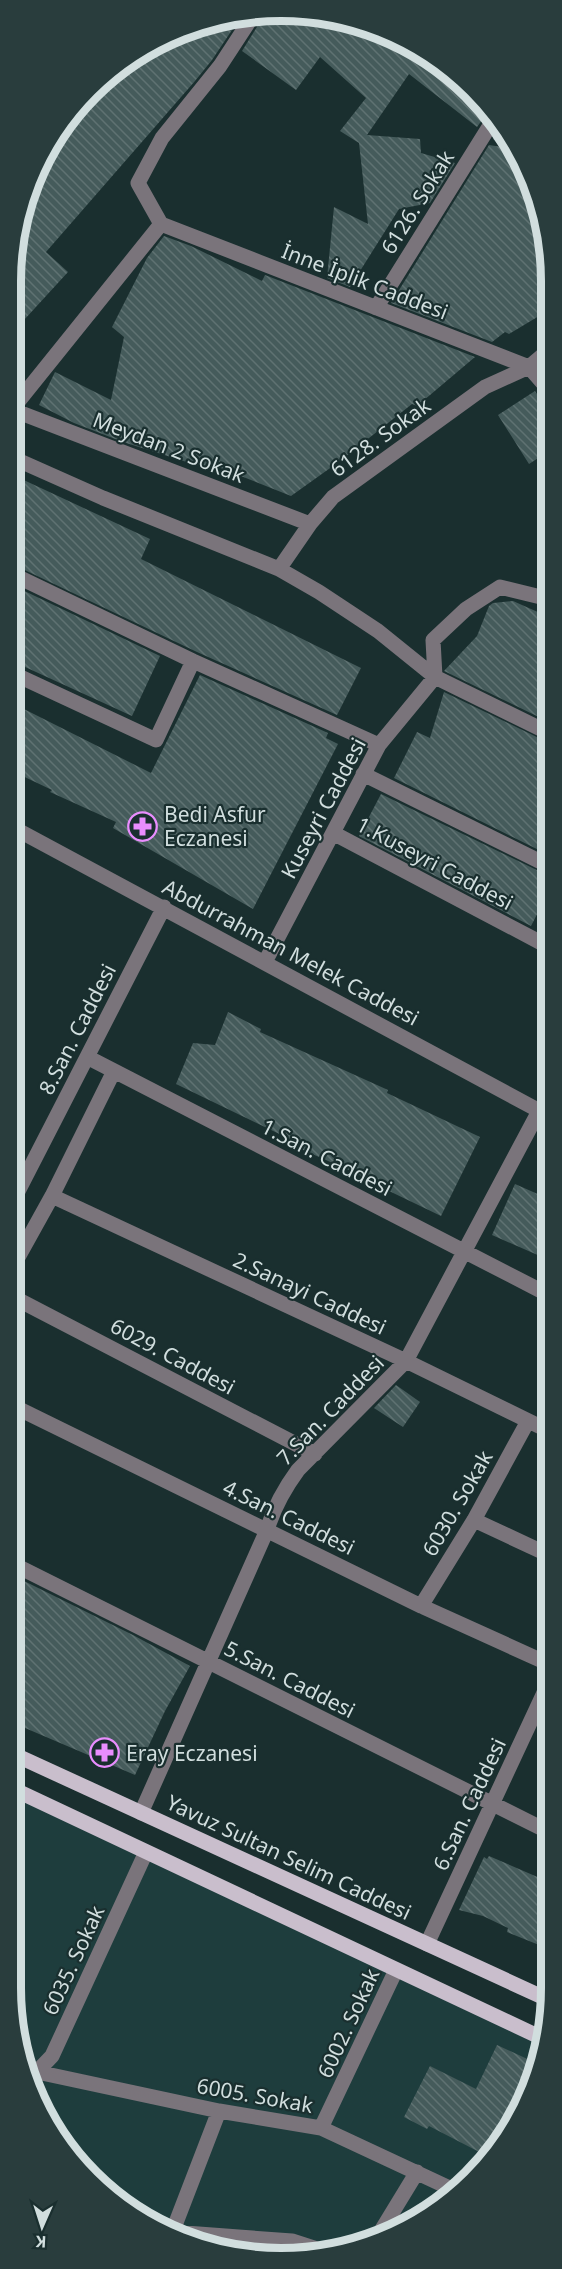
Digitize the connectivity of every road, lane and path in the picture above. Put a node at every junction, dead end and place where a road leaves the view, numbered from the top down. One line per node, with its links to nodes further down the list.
1 (248, 23): 3 (street)
2 (490, 127): 4 (street, 6126. Sokak)
3 (161, 224): 4 (street, İnne İplik Caddesi); 8 (street)
4 (376, 308): 6 (street, İnne İplik Caddesi)
5 (541, 357): 6 (street)
6 (529, 367): 7 (street); 11 (street, 6128. Sokak)
7 (541, 381)
8 (21, 399)
9 (21, 412): 11 (street, Meydan 2 Sokak)
10 (21, 462): 12 (street)
11 (310, 524): 12 (street, 6128. Sokak)
12 (279, 569): 17 (street)
13 (21, 578): 15 (street)
14 (541, 597): 17 (street)
15 (194, 661): 16 (street); 19 (street)
16 (21, 677)
17 (435, 677): 18 (street); 19 (street, Kuseyri Caddesi)
18 (541, 729)
19 (379, 745): 20 (street, Kuseyri Caddesi)
20 (363, 774): 22 (street, Kuseyri Caddesi); 23 (street)
21 (21, 832): 24 (street, Abdurrahman Melek Caddesi)
22 (333, 833): 25 (street, 1.Kuseyri Caddesi); 26 (street, Kuseyri Caddesi)
23 (541, 862)
24 (164, 907): 26 (street, Abdurrahman Melek Caddesi); 27 (street, 8.San. Caddesi)
25 (541, 942)
26 (265, 962): 29 (street, Abdurrahman Melek Caddesi)
27 (87, 1057): 28 (street, 1.San. Caddesi); 31 (street, 8.San. Caddesi)
28 (114, 1071): 32 (street); 33 (street, 1.San. Caddesi)
29 (541, 1112)
30 (541, 1119): 33 (street, 7.San. Caddesi)
31 (21, 1185)
32 (52, 1196): 34 (street); 37 (street, 2.Sanayi Caddesi)
33 (465, 1251): 35 (street, 1.San. Caddesi); 37 (street, 7.San. Caddesi)
34 (21, 1252)
35 (541, 1291)
36 (21, 1301): 41 (street, 6029. Caddesi)
37 (406, 1361): 39 (street, 2.Sanayi Caddesi); 41 (street, 7.San. Caddesi)
38 (21, 1410): 43 (street, 4.San. Caddesi)
39 (528, 1421): 40 (street, 2.Sanayi Caddesi); 42 (street, 6030. Sokak)
40 (541, 1427)
41 (315, 1454): 43 (street, 7.San. Caddesi)
42 (474, 1520): 44 (street); 46 (street, 6030. Sokak)
43 (267, 1530): 46 (street, 4.San. Caddesi); 48 (street, 7.San. Caddesi)
44 (541, 1551)
45 (21, 1568): 48 (street, 5.San. Caddesi)
46 (421, 1606): 47 (street, 4.San. Caddesi)
47 (541, 1660)
48 (208, 1662): 52 (street, 5.San. Caddesi); 53 (street, 7.San. Caddesi)
49 (541, 1700): 52 (street, 6.San. Caddesi)
50 (21, 1758): 53 (main road, Yavuz Sultan Selim Caddesi)
51 (21, 1793): 55 (main road)
52 (492, 1804): 54 (street, 5.San. Caddesi); 56 (street, 6.San. Caddesi)
53 (141, 1813): 56 (main road, Yavuz Sultan Selim Caddesi)
54 (541, 1828)
55 (146, 1852): 57 (main road); 60 (street, 6035. Sokak)
56 (427, 1944): 58 (main road, Yavuz Sultan Selim Caddesi)
57 (396, 1970): 59 (main road); 63 (street, 6002. Sokak)
58 (541, 1996)
59 (537, 2036)
60 (36, 2073)
61 (37, 2077): 62 (street, 6005. Sokak)
62 (219, 2111): 63 (street, 6005. Sokak); 66 (street)
63 (321, 2128): 64 (street, 6005. Sokak)
64 (417, 2172): 65 (street, 6005. Sokak); 67 (street)
65 (447, 2187)
66 (172, 2223)
67 (384, 2226)
68 (197, 2234): 69 (street)
69 (309, 2246)

